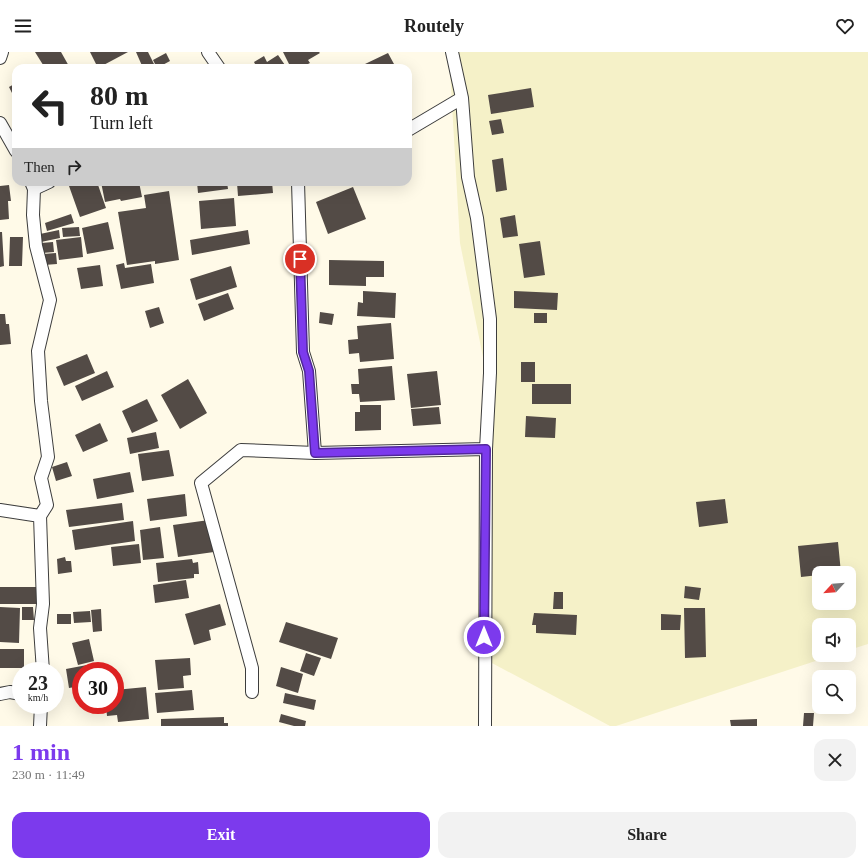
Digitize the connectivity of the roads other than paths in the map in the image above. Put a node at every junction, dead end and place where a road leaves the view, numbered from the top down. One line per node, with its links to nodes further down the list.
1 (2, 52): 4 (street)
2 (208, 52): 5 (street)
3 (452, 52): 6 (street)
4 (0, 58)
5 (216, 64)
6 (462, 98): 8 (street); 12 (street)
7 (0, 123): 9 (street)
8 (412, 128)
9 (12, 144)
10 (33, 186): 15 (street)
11 (298, 186): 13 (street)
12 (486, 449): 13 (street); 22 (street)
13 (315, 453): 18 (street)
14 (0, 510): 15 (street)
15 (40, 516): 16 (street)
16 (42, 662)
17 (12, 692): 19 (street)
18 (252, 692)
19 (0, 694)
20 (41, 714): 21 (street)
21 (40, 726)
22 (485, 726)

